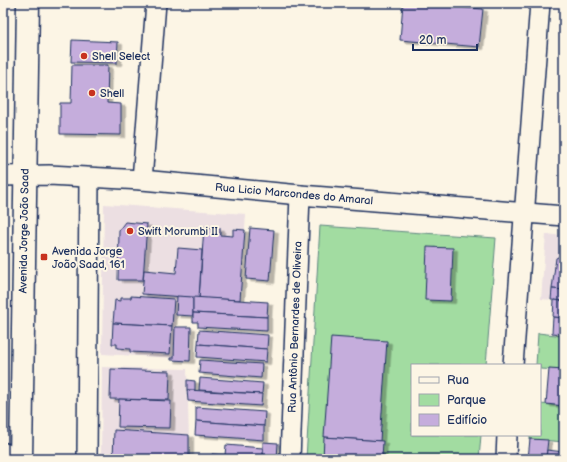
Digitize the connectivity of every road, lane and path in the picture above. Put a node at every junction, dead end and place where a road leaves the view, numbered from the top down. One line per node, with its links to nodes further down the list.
1 (28, 3): 4 (main road, Avenida Jorge João Saad)
2 (156, 3): 7 (street)
3 (540, 3): 9 (street)
4 (25, 174): 5 (street, Rua Licio Marcondes do Amaral); 6 (street, Rua Licio Marcondes do Amaral); 12 (main road, Avenida Jorge João Saad)
5 (3, 176)
6 (89, 178): 7 (street, Rua Licio Marcondes do Amaral); 18 (street)
7 (142, 180): 8 (street, Rua Licio Marcondes do Amaral)
8 (300, 195): 9 (street, Rua Licio Marcondes do Amaral); 19 (street, Rua Antônio Bernardes de Oliveira)
9 (525, 213): 10 (street, Rua Licio Marcondes do Amaral); 11 (street)
10 (564, 216)
11 (513, 364)
12 (22, 421): 13 (main road); 17 (main road, Avenida Jorge João Saad)
13 (3, 434)
14 (508, 436): 20 (street)
15 (3, 454): 16 (main road)
16 (14, 459)
17 (21, 459)
18 (87, 459)
19 (290, 459)
20 (506, 459)

